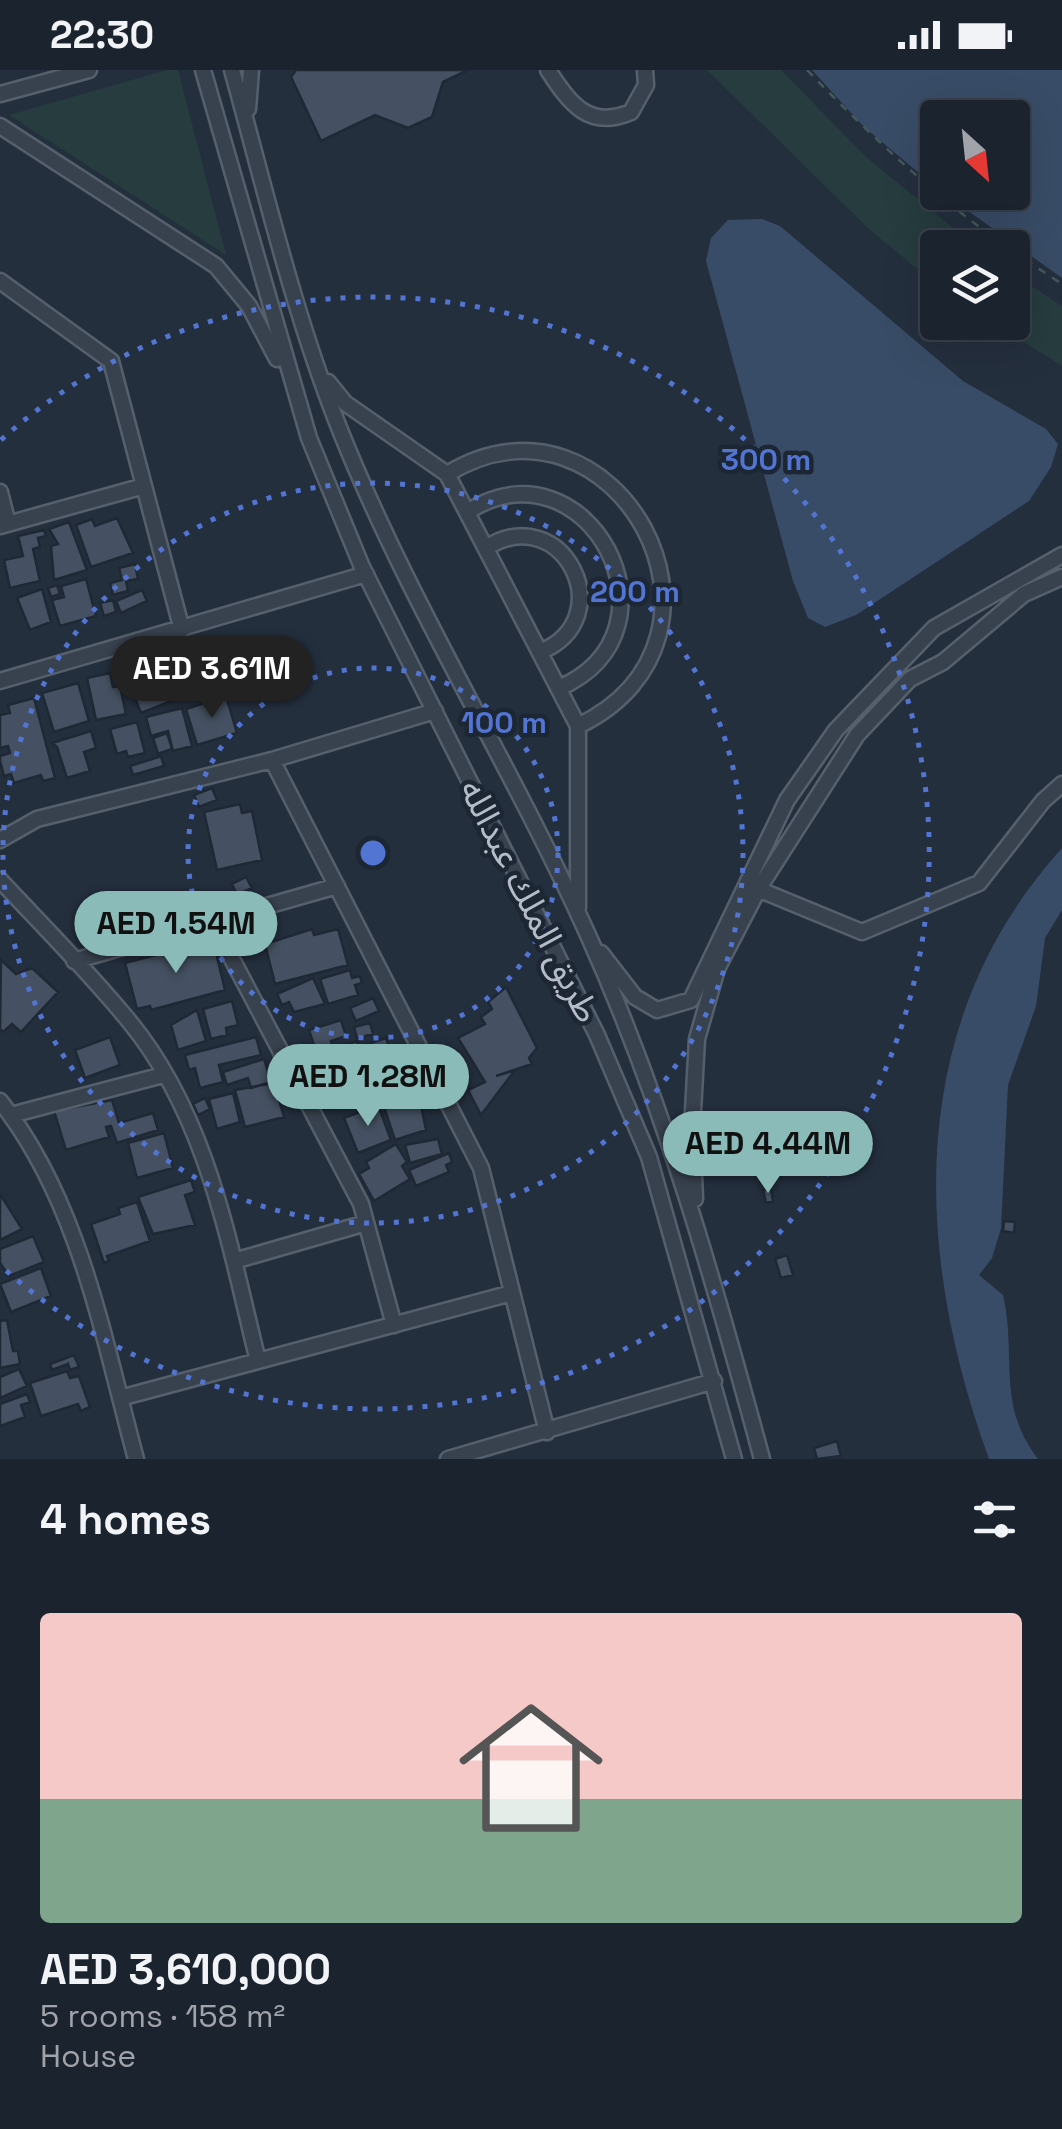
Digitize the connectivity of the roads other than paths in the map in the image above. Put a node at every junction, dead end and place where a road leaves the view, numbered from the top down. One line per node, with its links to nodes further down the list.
1 (89, 70): 7 (street)
2 (203, 70): 12 (street, طريق الملك عبدالله)
3 (232, 70): 9 (street, طريق الملك عبدالله)
4 (251, 70): 9 (street)
5 (548, 70): 6 (street)
6 (645, 70)
7 (0, 94)
8 (0, 126): 12 (street)
9 (248, 130): 11 (street, طريق الملك عبدالله)
10 (0, 281): 14 (street)
11 (318, 366): 13 (street); 36 (street, طريق الملك عبدالله)
12 (294, 390): 20 (street, طريق الملك عبدالله)
13 (447, 474): 16 (street); 29 (street)
14 (144, 486): 17 (street); 22 (street)
15 (0, 492): 17 (street)
16 (467, 512): 18 (street); 27 (street)
17 (4, 525)
18 (486, 548): 24 (street); 24 (street)
19 (1062, 556): 23 (street)
20 (366, 574): 22 (street); 28 (street, طريق الملك عبدالله)
21 (1062, 577): 25 (street)
22 (182, 630): 26 (street)
23 (914, 651): 25 (street); 35 (street)
24 (540, 652): 27 (street)
25 (928, 667): 35 (street)
26 (0, 680)
27 (558, 688): 29 (street)
28 (435, 711): 30 (street); 49 (street, طريق الملك عبدالله)
29 (578, 726): 36 (street)
30 (272, 760): 32 (street); 34 (street)
31 (1062, 784): 35 (street)
32 (0, 840)
33 (2, 885): 39 (street)
34 (336, 886): 37 (street); 46 (street)
35 (752, 891): 38 (street); 43 (street)
36 (578, 914): 38 (street, طريق الملك عبدالله)
37 (212, 921): 39 (street); 44 (street)
38 (588, 935): 43 (street, طريق الملك عبدالله)
39 (74, 961): 40 (street)
40 (164, 1075): 42 (street); 45 (street)
41 (0, 1101): 42 (street)
42 (11, 1115): 50 (street)
43 (696, 1215): 55 (street, طريق الملك عبدالله)
44 (366, 1222): 45 (street); 47 (street)
45 (234, 1260): 48 (street)
46 (512, 1293): 47 (street); 51 (street)
47 (394, 1325): 48 (street)
48 (258, 1361): 50 (street)
49 (714, 1381): 51 (street); 54 (street, طريق الملك عبدالله)
50 (120, 1398): 52 (street)
51 (547, 1432): 53 (street)
52 (136, 1459)
53 (448, 1459)
54 (734, 1459)
55 (762, 1459)

